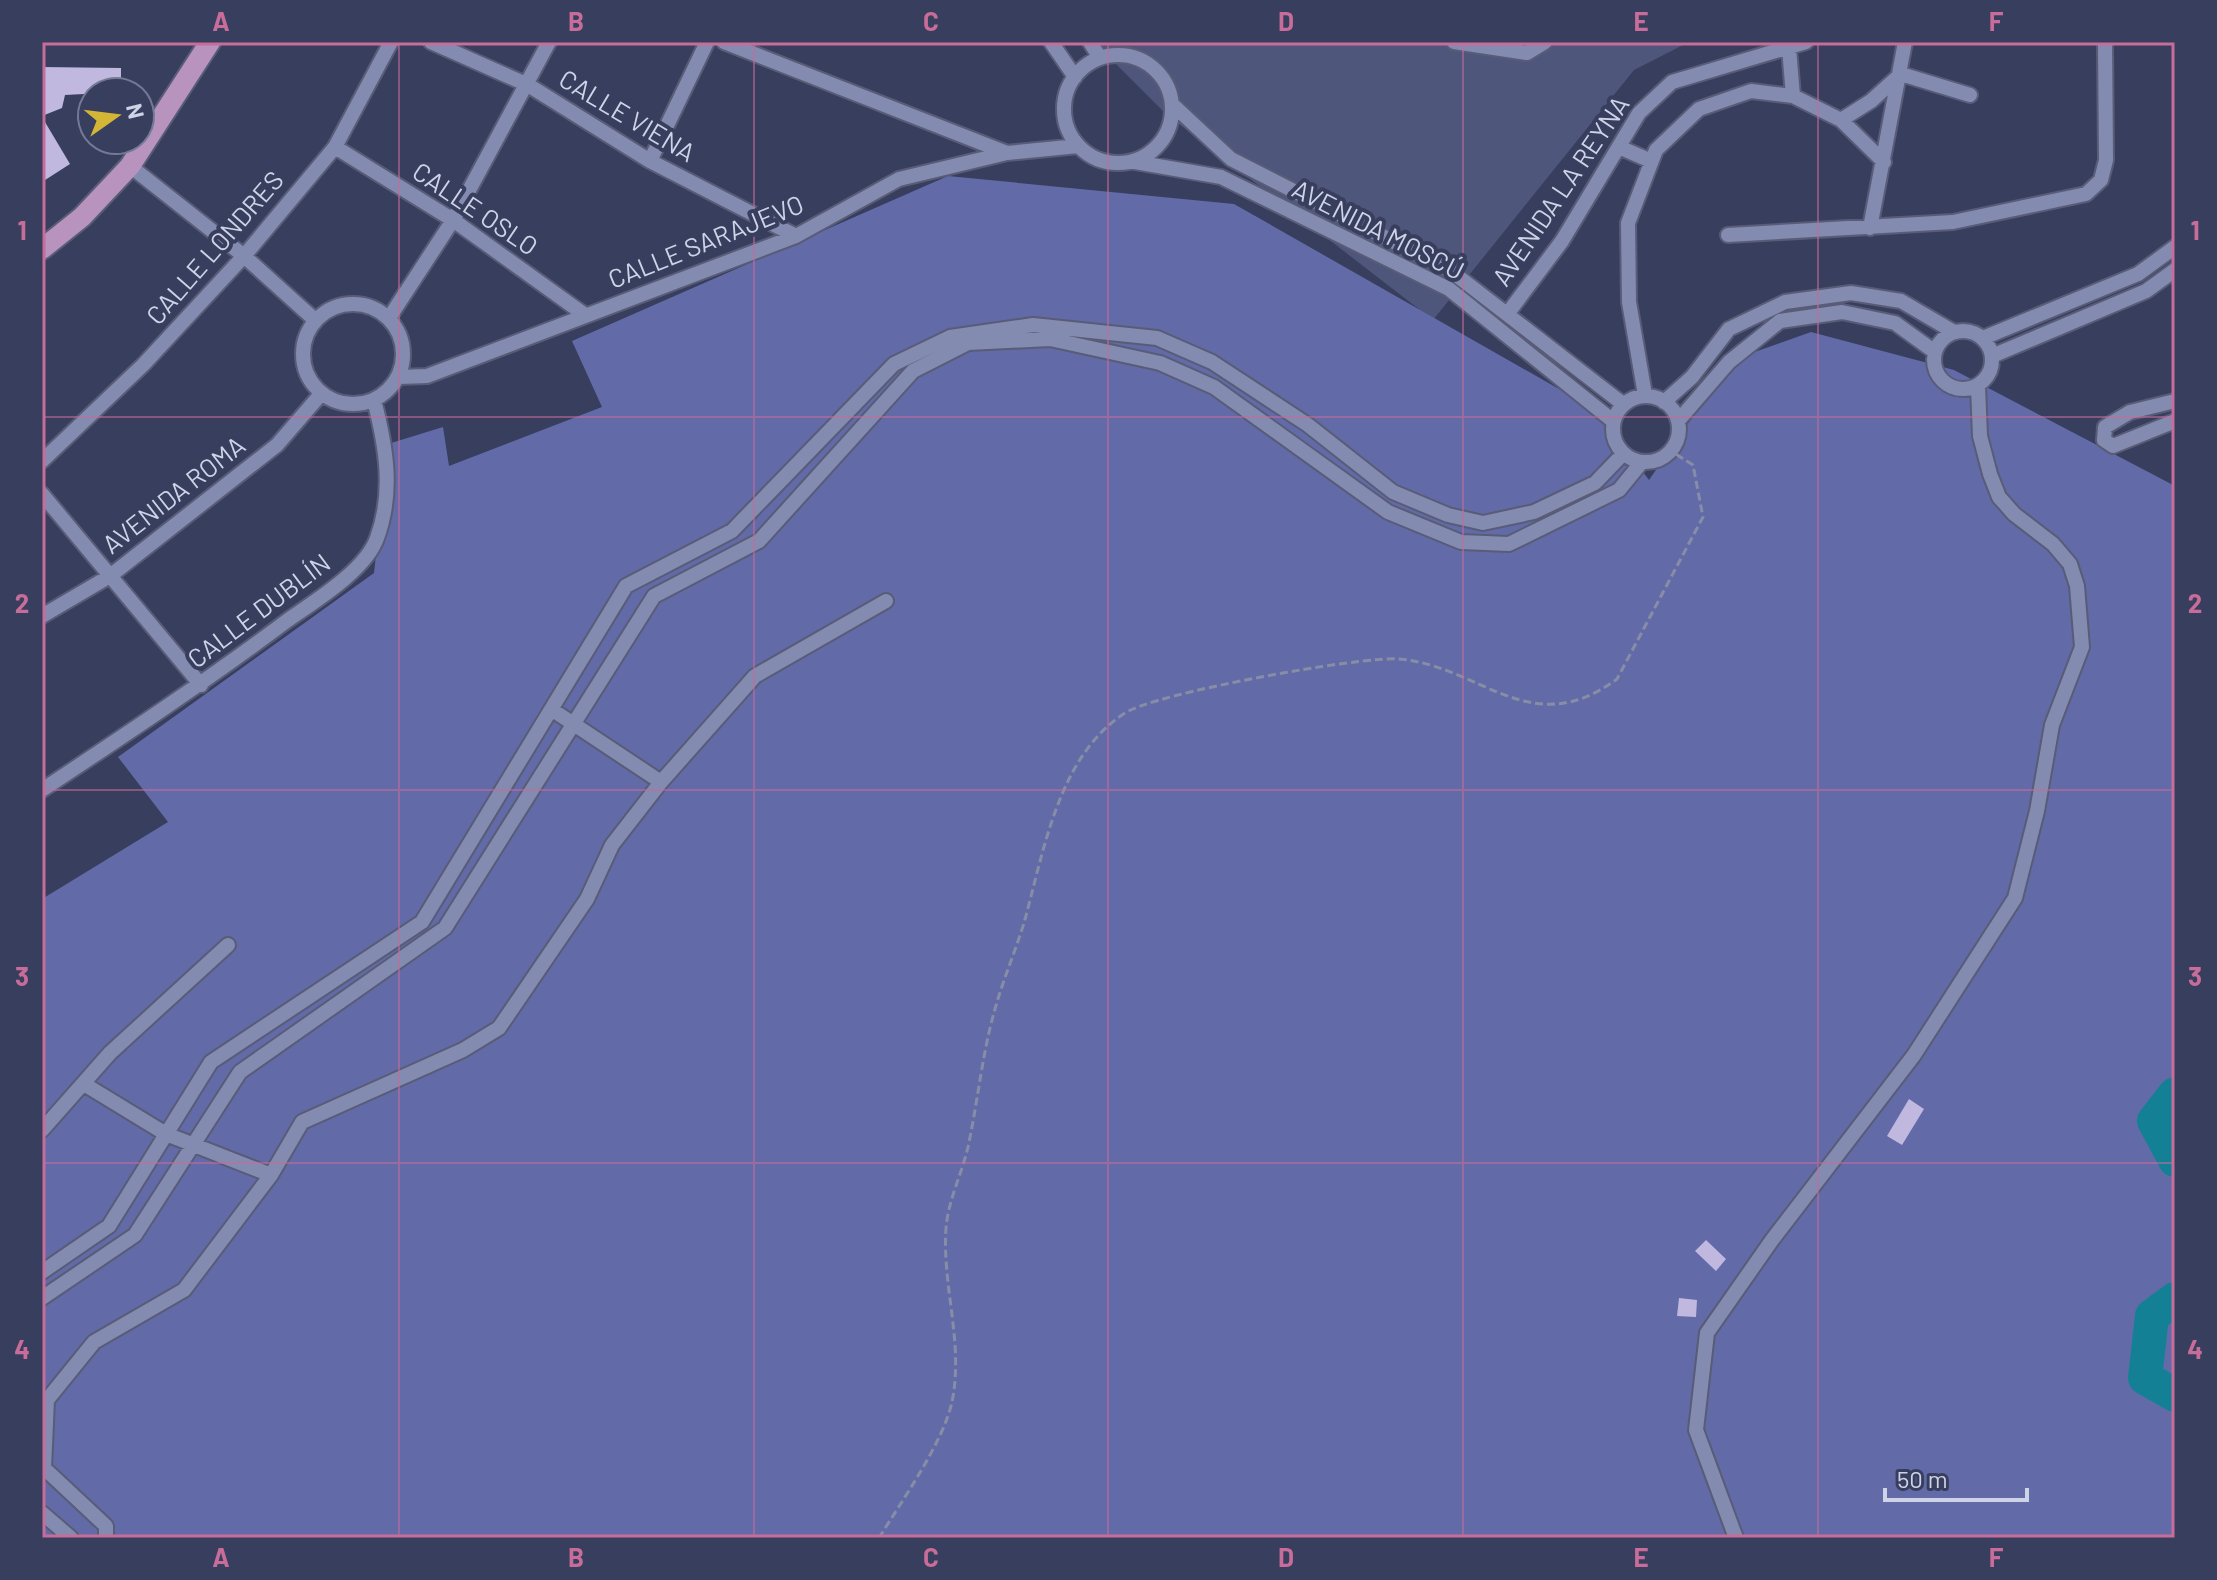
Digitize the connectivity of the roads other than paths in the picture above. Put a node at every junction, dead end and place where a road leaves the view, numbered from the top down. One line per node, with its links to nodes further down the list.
1 (210, 42): 32 (main road)
2 (391, 42): 24 (street, CALLE LONDRES)
3 (431, 42): 18 (street, CALLE VIENA)
4 (549, 42): 18 (street)
5 (707, 42): 28 (street)
6 (724, 42): 26 (street)
7 (1051, 42): 17 (street)
8 (1090, 42): 15 (street)
9 (1454, 42): 10 (street)
10 (1545, 42)
11 (1806, 42): 14 (street, AVENIDA LA REYNA)
12 (1905, 42): 16 (street)
13 (2105, 42): 36 (street)
14 (1789, 48): 20 (street); 25 (street, AVENIDA LA REYNA)
15 (1100, 58): 17 (street); 21 (street)
16 (1901, 74): 19 (street); 22 (street); 31 (street)
17 (1075, 77): 23 (street)
18 (528, 85): 28 (street, CALLE VIENA); 34 (street)
19 (1970, 95)
20 (1793, 96): 22 (street); 29 (street)
21 (1172, 104): 27 (street, AVENIDA MOSCÚ); 30 (street)
22 (1841, 120): 31 (street)
23 (1078, 146): 26 (street, CALLE SARAJEVO); 30 (street)
24 (335, 147): 34 (street, CALLE OSLO); 42 (street, CALLE LONDRES)
25 (1619, 147): 29 (street); 44 (street, AVENIDA LA REYNA)
26 (1007, 153): 38 (street, CALLE SARAJEVO)
27 (1231, 159): 33 (street); 35 (street, AVENIDA MOSCÚ)
28 (650, 161): 38 (street, CALLE VIENA)
29 (1651, 161): 57 (street)
30 (1135, 162): 33 (street, AVENIDA MOSCÚ)
31 (1884, 162): 36 (street)
32 (130, 166): 41 (main road); 42 (street)
33 (1221, 177): 39 (street, AVENIDA MOSCÚ)
34 (453, 220): 45 (street, CALLE OSLO); 46 (street)
35 (1354, 223): 39 (street); 44 (street, AVENIDA MOSCÚ)
36 (1870, 228): 37 (street)
37 (1728, 235)
38 (796, 236): 45 (street, CALLE SARAJEVO)
39 (1348, 239): 62 (street, AVENIDA MOSCÚ)
40 (2175, 247): 49 (street)
41 (42, 249)
42 (244, 256): 47 (street); 68 (street, CALLE LONDRES)
43 (2175, 270): 51 (street)
44 (1508, 313): 61 (street, AVENIDA MOSCÚ)
45 (585, 315): 53 (street, CALLE SARAJEVO)
46 (389, 318): 47 (street); 53 (street)
47 (315, 320): 56 (street)
48 (1954, 332): 49 (street); 50 (street); 60 (street)
49 (1983, 338): 51 (street)
50 (1935, 352): 55 (street); 63 (street)
51 (1992, 356): 55 (street)
52 (1212, 362): 54 (street); 65 (street); 70 (street)
53 (399, 377): 58 (street)
54 (1201, 381): 66 (street); 71 (street)
55 (1978, 386): 93 (street)
56 (321, 394): 58 (street); 73 (street, AVENIDA ROMA)
57 (1645, 395): 60 (street); 61 (street)
58 (374, 400): 76 (street, CALLE DUBLÍN)
59 (2175, 401): 64 (street)
60 (1664, 402): 63 (street)
61 (1623, 404): 62 (street)
62 (1613, 421): 67 (street)
63 (1678, 421): 69 (street)
64 (2175, 421)
65 (839, 424): 66 (street); 77 (street)
66 (854, 438): 78 (street)
67 (1623, 454): 69 (street); 70 (street)
68 (42, 461)
69 (1641, 463): 71 (street)
70 (1368, 473): 71 (street)
71 (1355, 488)
72 (42, 494): 73 (street)
73 (110, 576): 75 (street, AVENIDA ROMA); 76 (street)
74 (886, 601): 79 (street)
75 (42, 616)
76 (201, 685): 80 (street, CALLE DUBLÍN)
77 (551, 709): 78 (street); 84 (street)
78 (575, 722): 79 (street); 85 (street)
79 (661, 782): 86 (street)
80 (42, 790)
81 (228, 945): 82 (street)
82 (84, 1084): 83 (street); 84 (street)
83 (42, 1130)
84 (166, 1134): 85 (street); 87 (street)
85 (195, 1145): 86 (street); 88 (street)
86 (271, 1175): 89 (street)
87 (42, 1272)
88 (42, 1298)
89 (43, 1468): 92 (street)
90 (42, 1513): 91 (street)
91 (71, 1538)
92 (106, 1538)
93 (1736, 1538)

